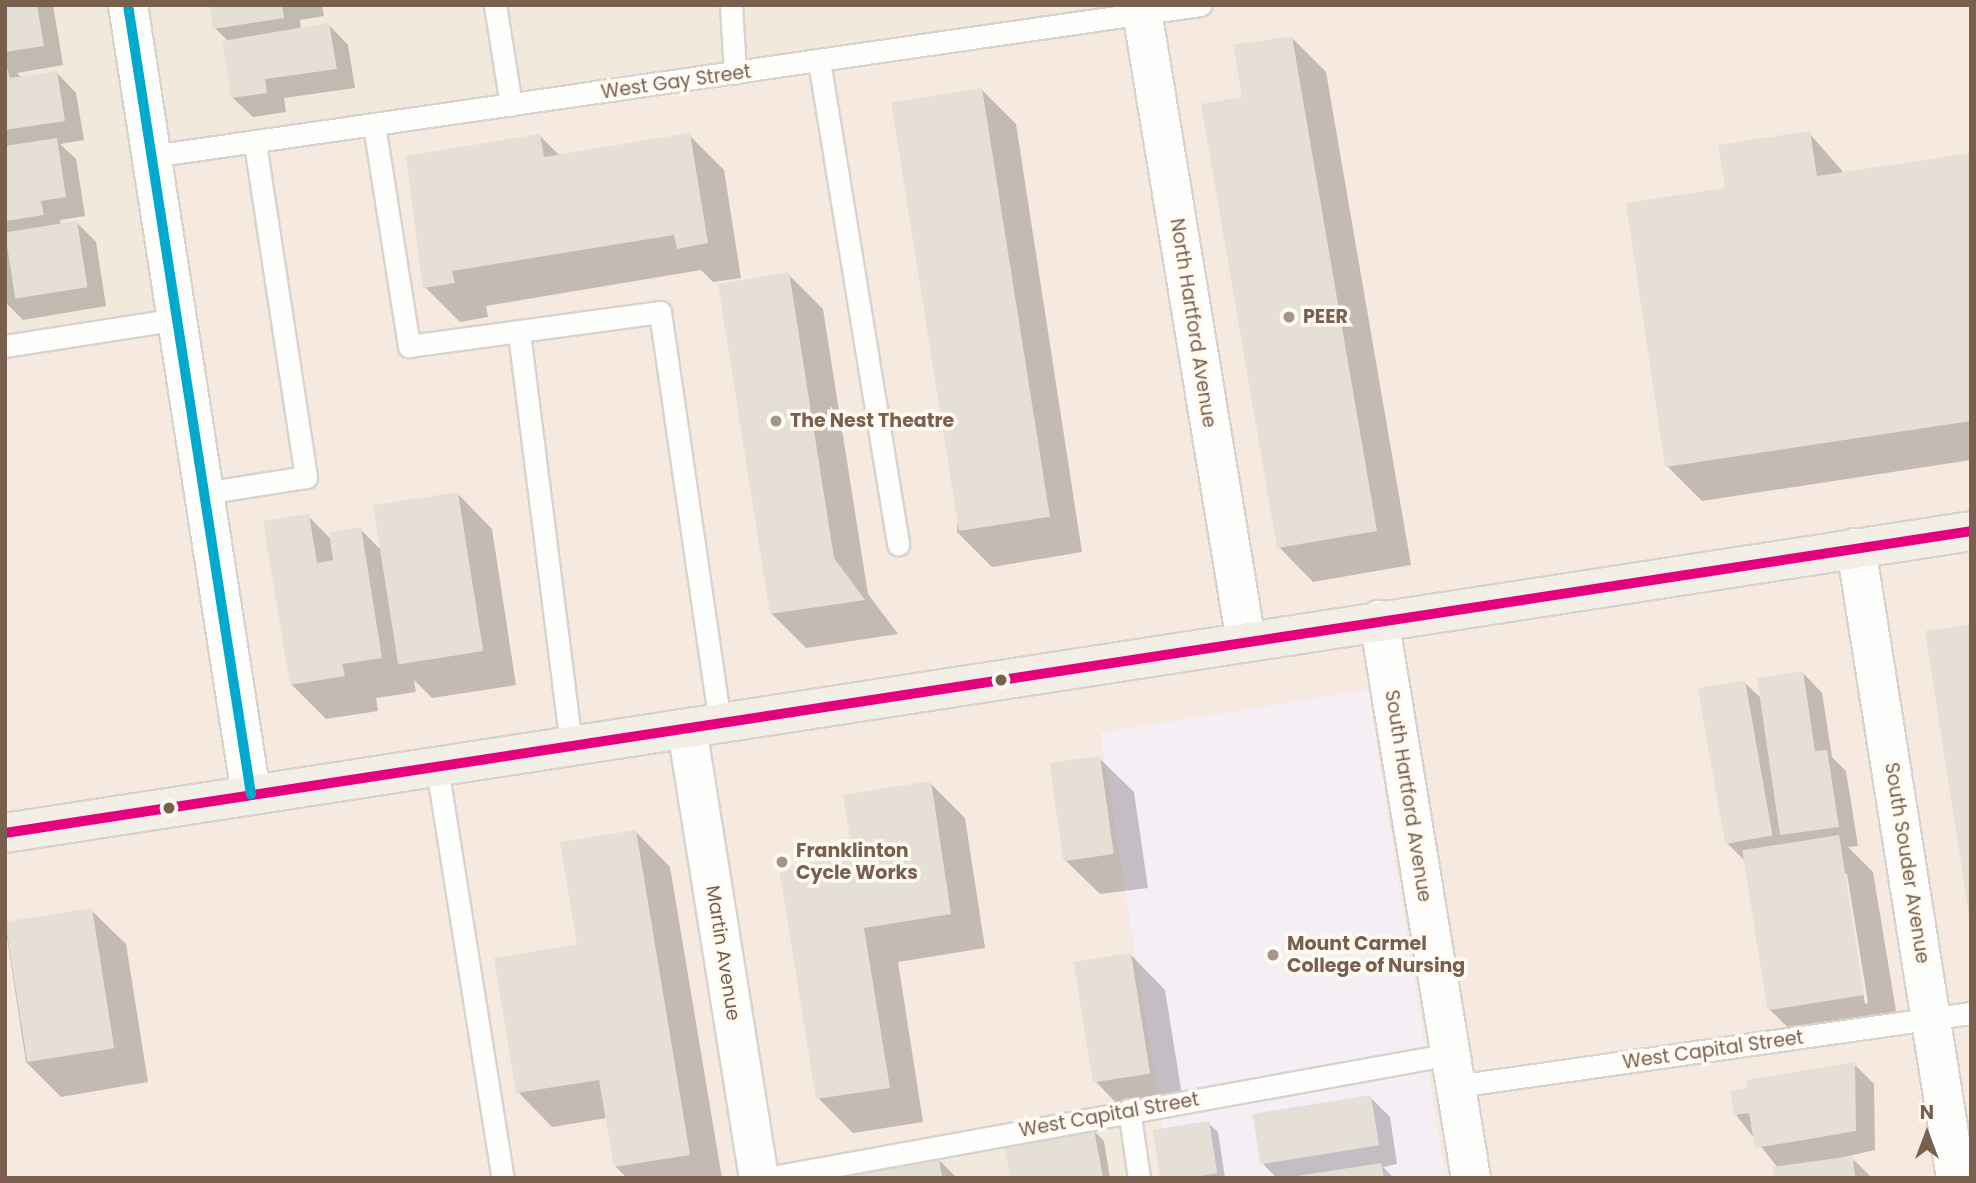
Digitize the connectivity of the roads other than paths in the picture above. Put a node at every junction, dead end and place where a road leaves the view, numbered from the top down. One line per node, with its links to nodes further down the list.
1 (128, 5): 11 (street)
2 (495, 5): 8 (lane)
3 (731, 5): 7 (lane)
4 (1200, 5): 5 (lane, West Gay Street)
5 (1141, 10): 6 (lane, West Gay Street); 20 (street, North Hartford Avenue)
6 (819, 61): 7 (lane, West Gay Street); 17 (lane)
7 (735, 73): 8 (lane, West Gay Street)
8 (511, 106): 9 (lane, West Gay Street)
9 (374, 125): 10 (lane, West Gay Street); 13 (lane)
10 (256, 142): 11 (lane, West Gay Street); 15 (lane)
11 (152, 156): 12 (street)
12 (177, 319): 14 (lane); 15 (street)
13 (519, 333): 21 (lane); 22 (lane)
14 (5, 346)
15 (204, 493): 24 (street)
16 (1971, 531): 18 (main road)
17 (898, 545)
18 (1856, 548): 19 (main road); 27 (street, South Souder Avenue)
19 (1379, 621): 20 (main road); 28 (street, South Hartford Avenue)
20 (1246, 641): 21 (main road)
21 (704, 726): 22 (main road); 31 (street, Martin Avenue)
22 (571, 746): 23 (main road)
23 (437, 768): 24 (main road); 30 (lane)
24 (251, 794): 25 (main road)
25 (5, 833)
26 (1971, 1013): 27 (lane, West Capital Street)
27 (1931, 1019): 28 (lane, West Capital Street); 35 (street, South Souder Avenue)
28 (1454, 1070): 29 (lane, West Capital Street); 34 (street, South Hartford Avenue)
29 (1129, 1110): 32 (lane, West Capital Street); 33 (lane)
30 (503, 1178)
31 (759, 1178)
32 (767, 1178)
33 (1139, 1178)
34 (1471, 1178)
35 (1956, 1178)

